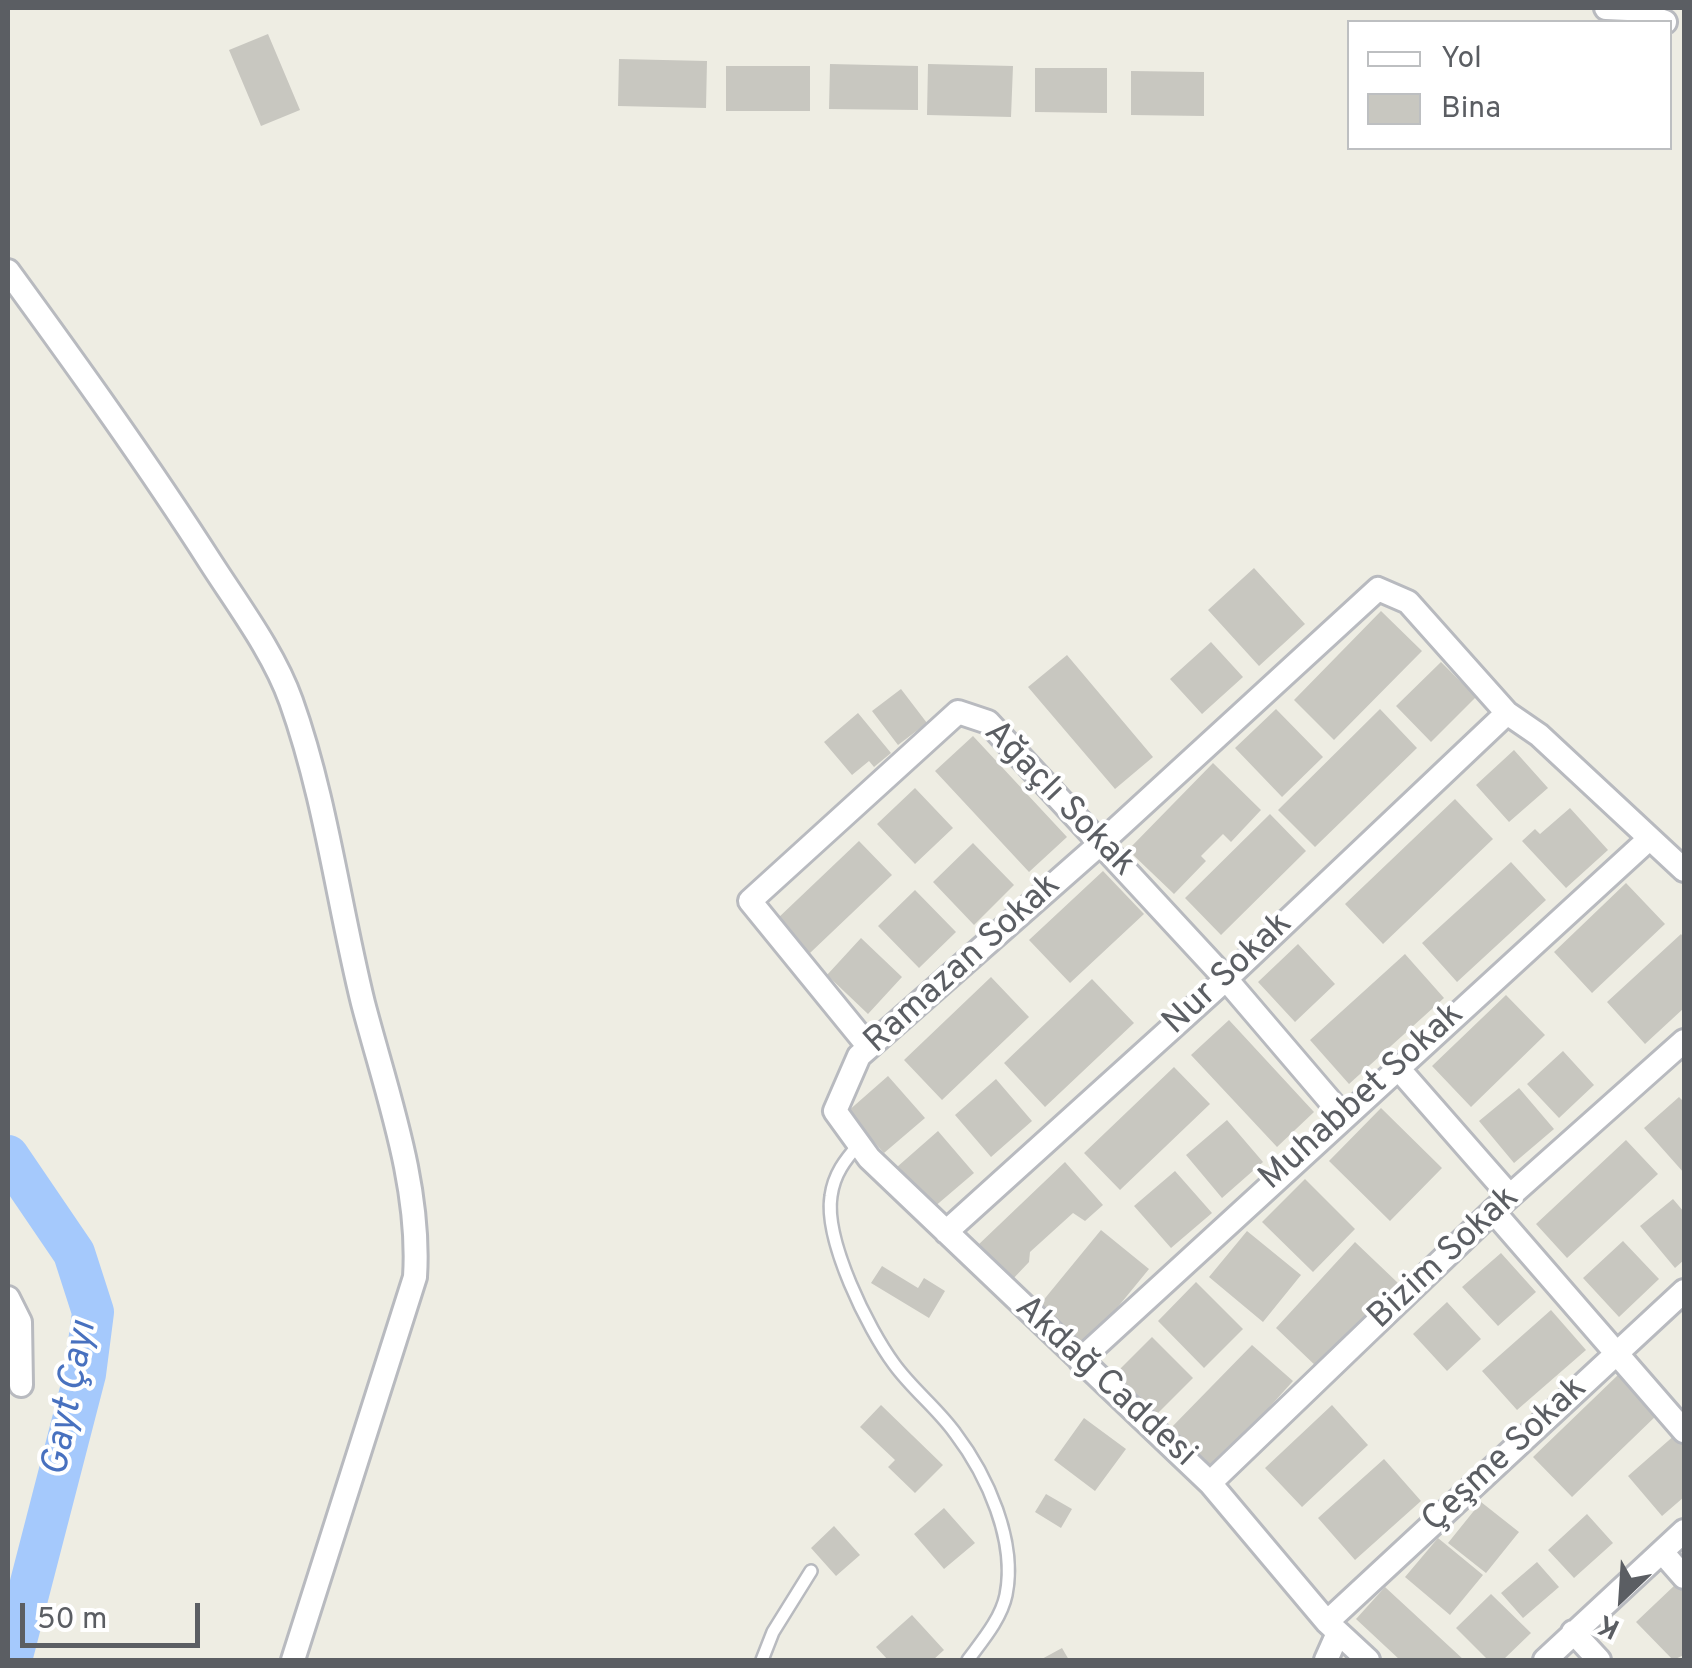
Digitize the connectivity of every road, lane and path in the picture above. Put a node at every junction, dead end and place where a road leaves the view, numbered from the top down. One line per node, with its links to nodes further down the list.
1 (1606, 8): 2 (street)
2 (1628, 8): 3 (street)
3 (1666, 19)
4 (8, 271): 31 (street)
5 (1508, 713): 6 (street); 7 (street, Ramazan Sokak); 9 (street, Nur Sokak)
6 (1650, 839): 8 (street); 12 (street, Muhabbet Sokak)
7 (1101, 844): 9 (street, Ağaçlı Sokak); 11 (street, Ramazan Sokak); 11 (street, Ağaçlı Sokak)
8 (1684, 870)
9 (1226, 978): 14 (street, Ağaçlı Sokak); 17 (street, Nur Sokak)
10 (1684, 1041): 16 (street, Bizim Sokak)
11 (868, 1048): 13 (street, Ramazan Sokak)
12 (1397, 1067): 14 (street, Muhabbet Sokak); 16 (street)
13 (835, 1111): 15 (street, Akdağ Caddesi)
14 (1343, 1116): 21 (street, Muhabbet Sokak)
15 (859, 1144): 17 (street, Akdağ Caddesi); 33 (lane)
16 (1502, 1204): 20 (street); 24 (street, Bizim Sokak)
17 (946, 1232): 21 (street, Akdağ Caddesi)
18 (1684, 1291): 20 (street, Çeşme Sokak)
19 (8, 1298): 22 (street)
20 (1616, 1353): 23 (street); 29 (street, Çeşme Sokak)
21 (1080, 1360): 24 (street, Akdağ Caddesi)
22 (20, 1385)
23 (1684, 1431)
24 (1210, 1483): 29 (street, Akdağ Caddesi)
25 (1684, 1531): 26 (street)
26 (1662, 1552): 28 (street); 30 (street)
27 (811, 1570): 32 (lane)
28 (1684, 1578)
29 (1333, 1628): 34 (street); 35 (street, Akdağ Caddesi)
30 (1572, 1632): 36 (street); 37 (street)
31 (292, 1660)
32 (762, 1660)
33 (968, 1660)
34 (1326, 1660)
35 (1368, 1660)
36 (1545, 1660)
37 (1599, 1660)

